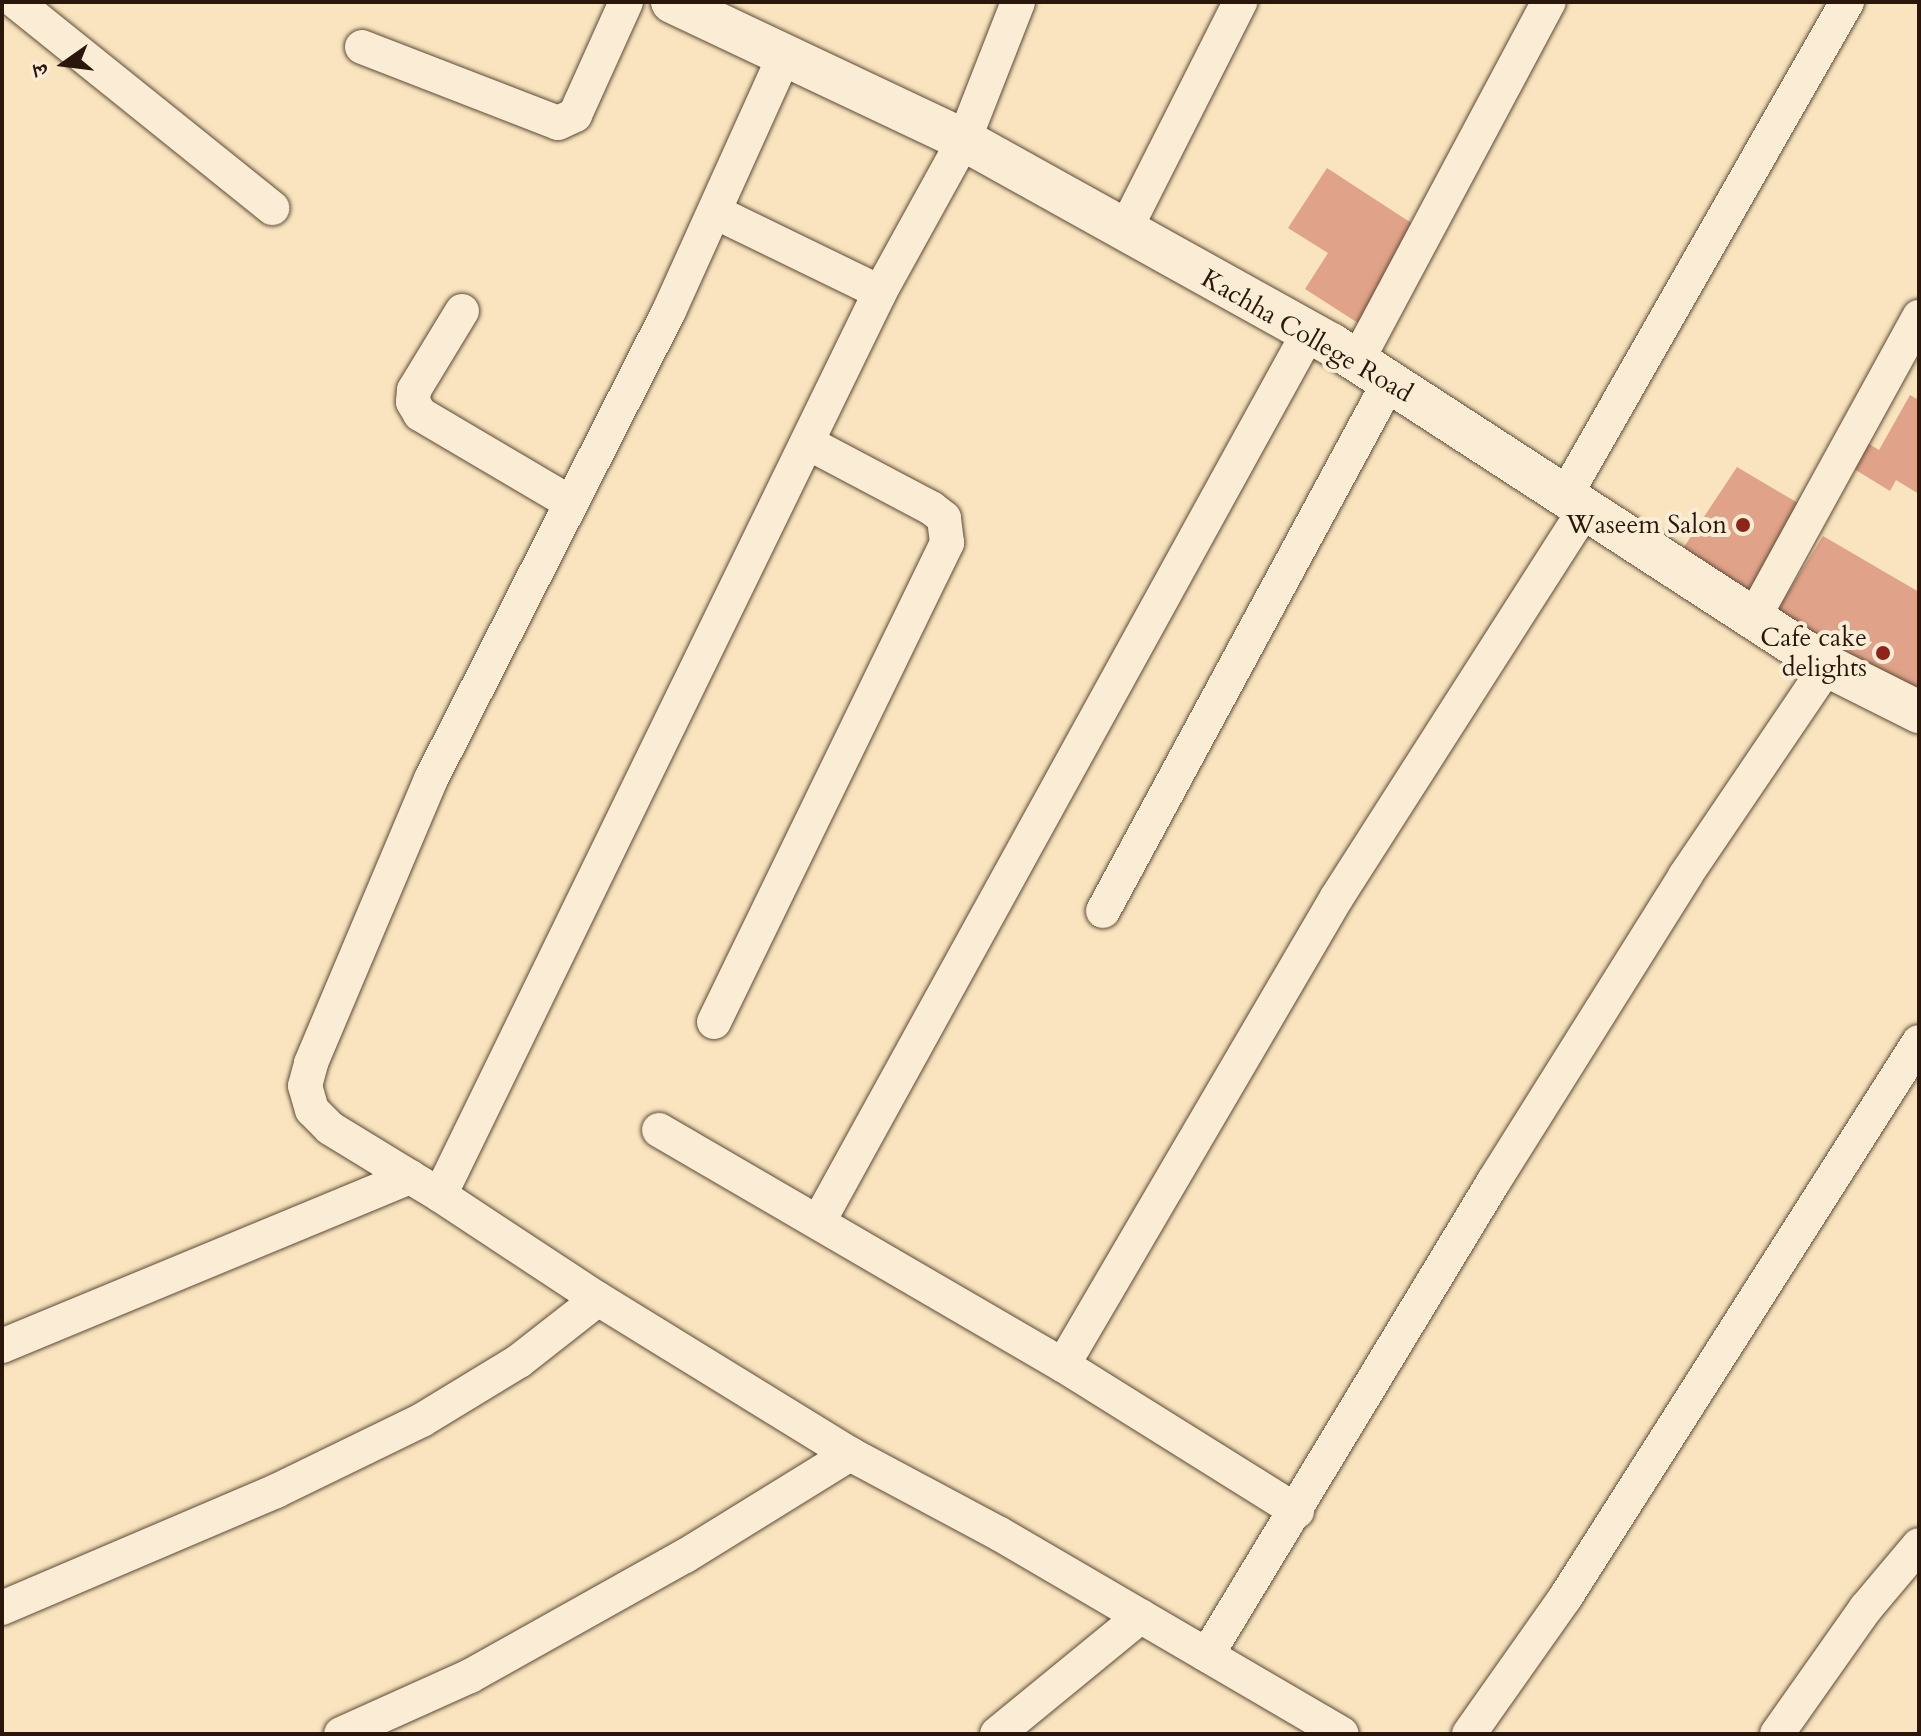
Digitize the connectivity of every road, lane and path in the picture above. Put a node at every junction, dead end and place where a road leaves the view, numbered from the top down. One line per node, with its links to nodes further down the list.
1 (16, 2): 11 (street)
2 (626, 2): 8 (street)
3 (1018, 2): 10 (street)
4 (1240, 2): 13 (street)
5 (1549, 2): 18 (street)
6 (1847, 2): 20 (street)
7 (693, 6): 9 (street, Kachha College Road)
8 (362, 47)
9 (786, 52): 10 (street, Kachha College Road); 12 (street)
10 (964, 140): 13 (street, Kachha College Road); 14 (street)
11 (272, 208)
12 (717, 213): 14 (street); 21 (street)
13 (1124, 232): 17 (street, Kachha College Road)
14 (880, 292): 19 (street)
15 (462, 311): 21 (street)
16 (1919, 317): 22 (street)
17 (1309, 332): 18 (street, Kachha College Road); 31 (street)
18 (1373, 371): 20 (street, Kachha College Road); 25 (street)
19 (808, 443): 26 (street); 30 (street)
20 (1575, 502): 22 (street, Kachha College Road); 34 (street)
21 (571, 503): 29 (street)
22 (1753, 619): 23 (street, Kachha College Road)
23 (1827, 666): 24 (street, Kachha College Road); 36 (street)
24 (1919, 712)
25 (1103, 911)
26 (714, 1022)
27 (1919, 1042): 44 (street)
28 (659, 1130): 31 (street)
29 (410, 1177): 30 (street); 33 (street)
30 (440, 1195): 32 (street)
31 (819, 1221): 34 (street)
32 (598, 1299): 35 (street); 38 (street)
33 (2, 1346)
34 (1063, 1365): 36 (street)
35 (850, 1454): 39 (street); 41 (street)
36 (1297, 1511): 40 (street)
37 (1919, 1545): 45 (street)
38 (2, 1608)
39 (1141, 1616): 40 (street); 42 (street)
40 (1207, 1655): 43 (street)
41 (341, 1734)
42 (997, 1734)
43 (1342, 1734)
44 (1469, 1734)
45 (1777, 1734)

